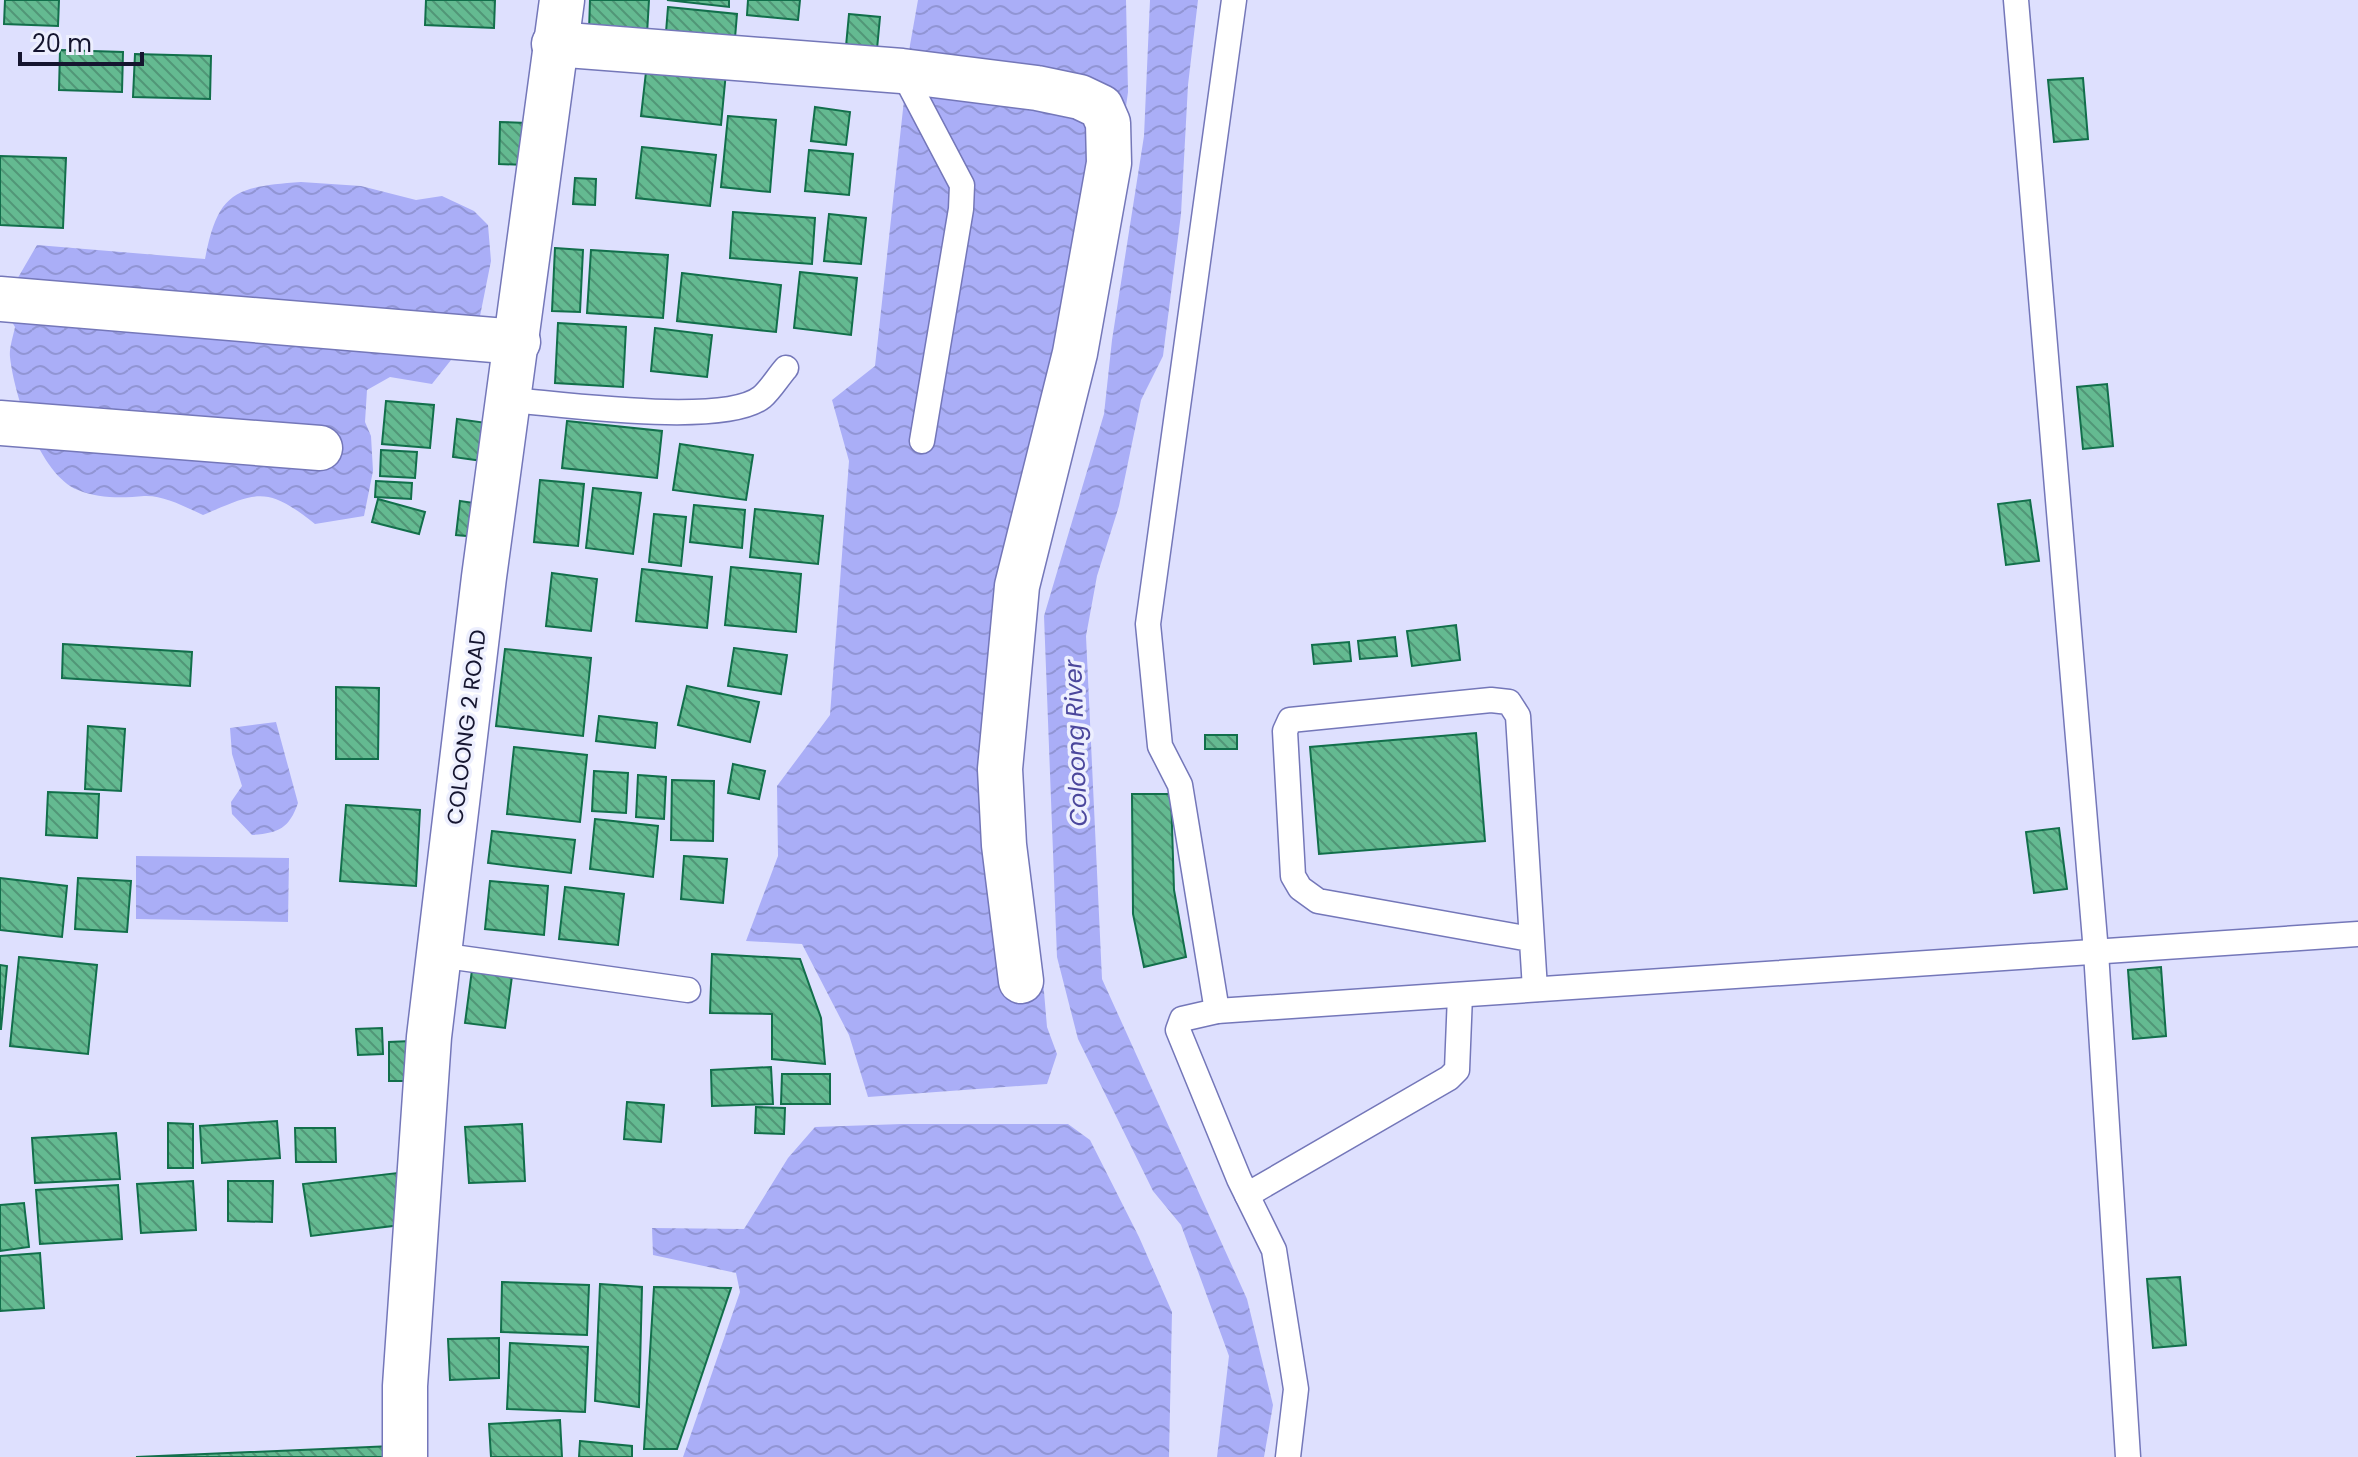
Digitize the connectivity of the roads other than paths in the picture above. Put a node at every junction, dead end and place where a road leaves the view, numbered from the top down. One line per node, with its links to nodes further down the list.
1 (562, 0): 4 (street, COLOONG 2 ROAD)
2 (1234, 0): 21 (lane)
3 (2016, 0): 15 (lane)
4 (554, 44): 5 (street); 7 (street, COLOONG 2 ROAD)
5 (902, 71): 11 (lane); 17 (street)
6 (0, 299): 7 (street)
7 (518, 342): 9 (street, COLOONG 2 ROAD)
8 (786, 368): 9 (lane)
9 (511, 400): 16 (street, COLOONG 2 ROAD)
10 (0, 423): 12 (street)
11 (922, 441)
12 (320, 448)
13 (2358, 934): 15 (lane)
14 (1530, 939): 14 (lane); 18 (lane)
15 (2096, 952): 18 (lane); 25 (lane)
16 (439, 955): 19 (lane); 23 (street, COLOONG 2 ROAD)
17 (1021, 981)
18 (1535, 989): 20 (lane)
19 (688, 990)
20 (1460, 995): 21 (lane); 22 (lane)
21 (1217, 1011): 22 (lane)
22 (1247, 1195): 24 (lane)
23 (405, 1457)
24 (1288, 1457)
25 (2128, 1457)

